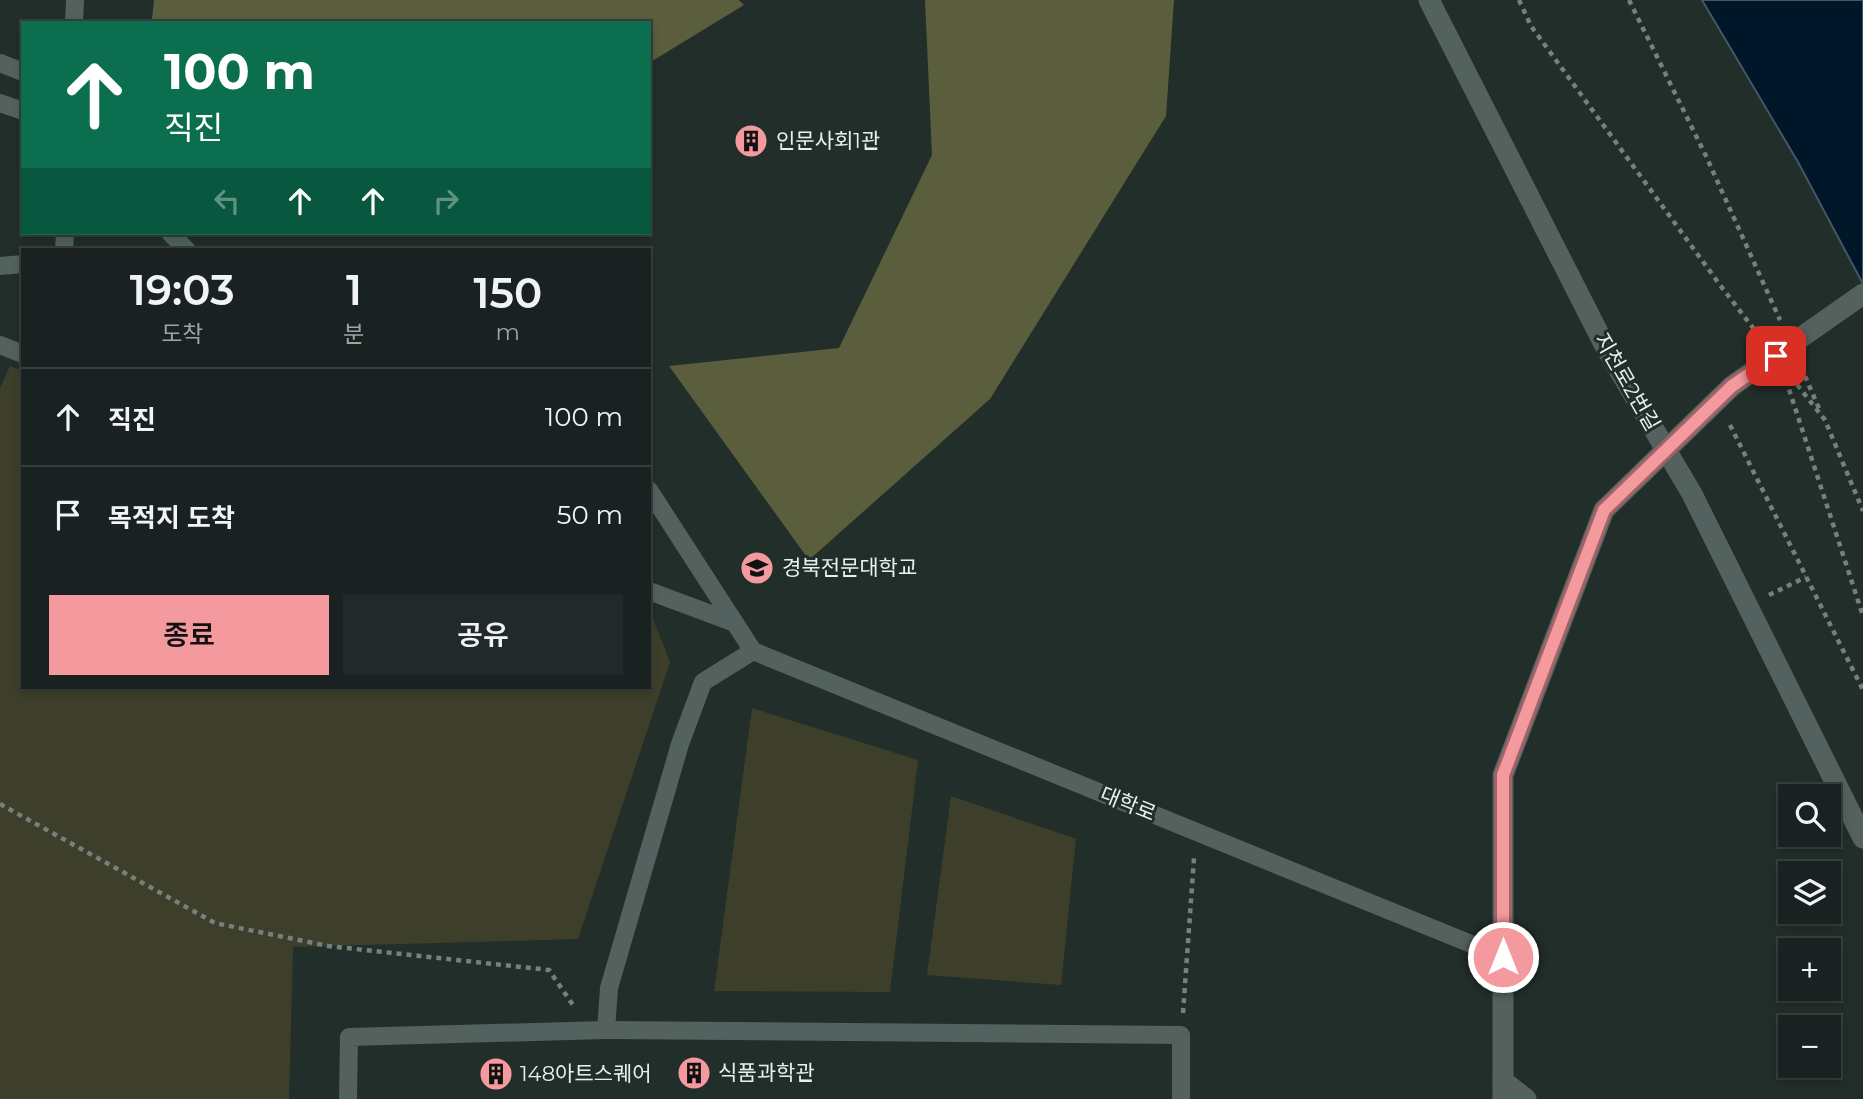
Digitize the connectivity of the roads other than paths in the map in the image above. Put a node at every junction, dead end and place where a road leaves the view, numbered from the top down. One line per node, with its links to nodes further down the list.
1 (75, 0): 3 (lane)
2 (1429, 0): 19 (street, 지천로2번길)
3 (74, 21)
4 (0, 63): 5 (lane)
5 (21, 71)
6 (0, 103): 7 (lane)
7 (21, 110)
8 (172, 235): 9 (lane)
9 (185, 248)
10 (21, 264): 11 (lane)
11 (0, 267)
12 (1863, 294): 20 (street)
13 (0, 345): 14 (lane)
14 (21, 353)
15 (651, 493): 17 (lane)
16 (651, 592): 17 (lane)
17 (736, 623): 18 (lane)
18 (753, 650): 20 (lane, 대학로); 21 (lane)
19 (1863, 838)
20 (1503, 957): 22 (street)
21 (598, 1031): 23 (lane); 24 (lane)
22 (1503, 1090): 25 (street)
23 (348, 1099)
24 (1181, 1099)
25 (1526, 1099)

